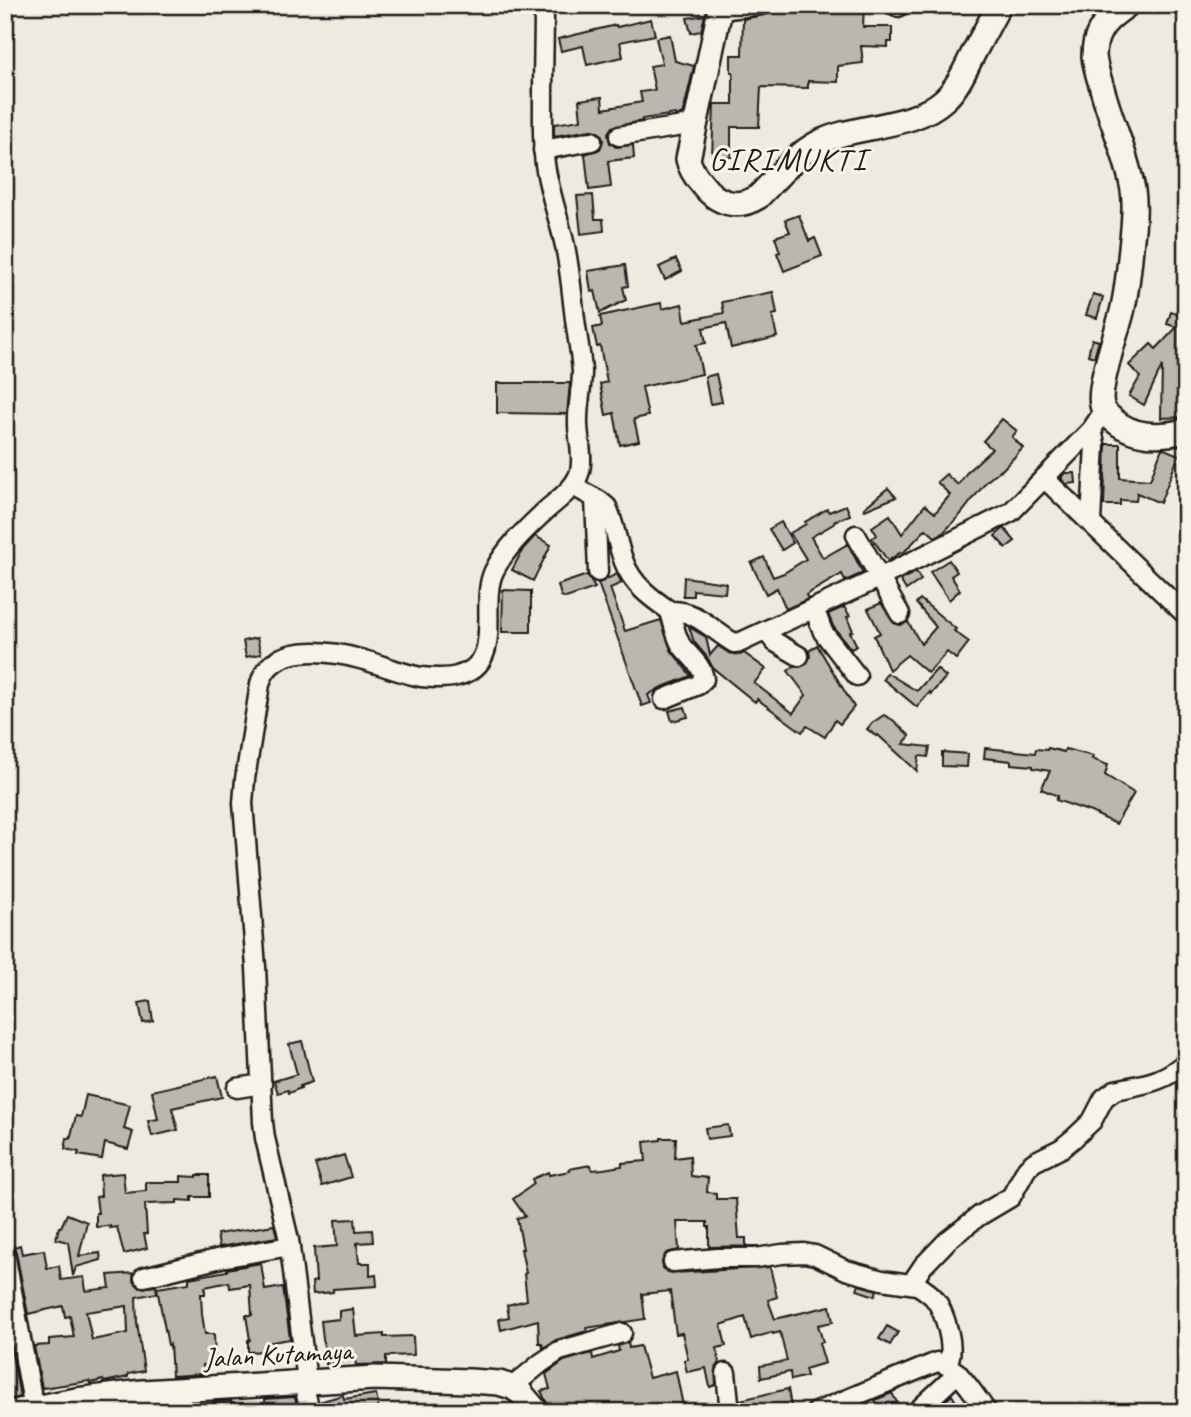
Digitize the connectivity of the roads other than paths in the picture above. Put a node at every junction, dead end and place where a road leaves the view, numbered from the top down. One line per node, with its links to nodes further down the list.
1 (544, 5): 9 (street)
2 (761, 5): 5 (street)
3 (999, 5): 6 (main road)
4 (1127, 5): 10 (main road)
5 (720, 8): 6 (main road)
6 (696, 124): 7 (street)
7 (619, 136)
8 (592, 141): 9 (street)
9 (543, 150): 13 (street)
10 (1098, 420): 11 (main road); 12 (street); 15 (street)
11 (1186, 432)
12 (1044, 478): 15 (street); 18 (street)
13 (573, 486): 14 (street); 28 (street)
14 (595, 498): 17 (street); 20 (street)
15 (1091, 522): 22 (street)
16 (856, 536): 18 (street)
17 (598, 572)
18 (879, 578): 19 (street); 21 (street)
19 (814, 608): 23 (street); 25 (street)
20 (670, 611): 23 (street); 26 (street)
21 (900, 614)
22 (1186, 615)
23 (765, 631): 24 (street)
24 (799, 656)
25 (856, 676)
26 (664, 699)
27 (1186, 1062): 34 (street)
28 (262, 1084): 29 (street); 30 (street)
29 (237, 1088)
30 (290, 1246): 33 (street); 38 (street)
31 (5, 1254): 41 (street)
32 (673, 1262): 34 (street)
33 (144, 1277)
34 (917, 1285): 36 (street)
35 (622, 1333): 39 (street)
36 (952, 1368): 45 (street); 46 (street); 47 (street)
37 (726, 1373): 44 (street)
38 (305, 1381): 39 (main road, Jalan Kutamaya); 40 (main road, Jalan Kutamaya); 42 (street)
39 (512, 1387): 43 (main road)
40 (143, 1402): 41 (main road, Jalan Kutamaya)
41 (24, 1410)
42 (310, 1412)
43 (537, 1412)
44 (730, 1412)
45 (816, 1412)
46 (916, 1412)
47 (987, 1412)

